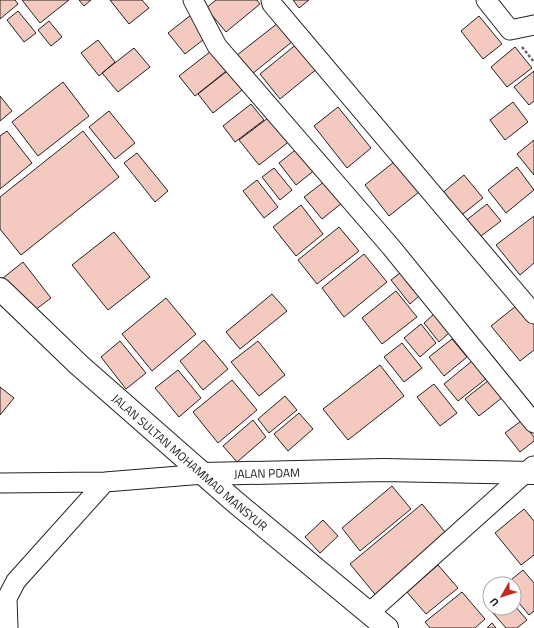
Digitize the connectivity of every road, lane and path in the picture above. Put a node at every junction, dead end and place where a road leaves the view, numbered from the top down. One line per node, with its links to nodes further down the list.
1 (193, 0): 7 (street)
2 (271, 0): 6 (street)
3 (486, 0): 4 (street)
4 (534, 25)
5 (0, 289): 9 (street, JALAN SULTAN MOHAMMAD MANSYUR)
6 (534, 314)
7 (534, 423)
8 (531, 470): 9 (street, JALAN PDAM); 12 (street)
9 (204, 474): 10 (street, JALAN PDAM); 12 (street, JALAN SULTAN MOHAMMAD MANSYUR)
10 (105, 482): 11 (street, JALAN PDAM); 13 (street)
11 (0, 483)
12 (369, 613): 14 (street, JALAN SULTAN MOHAMMAD MANSYUR)
13 (8, 628)
14 (387, 628)

